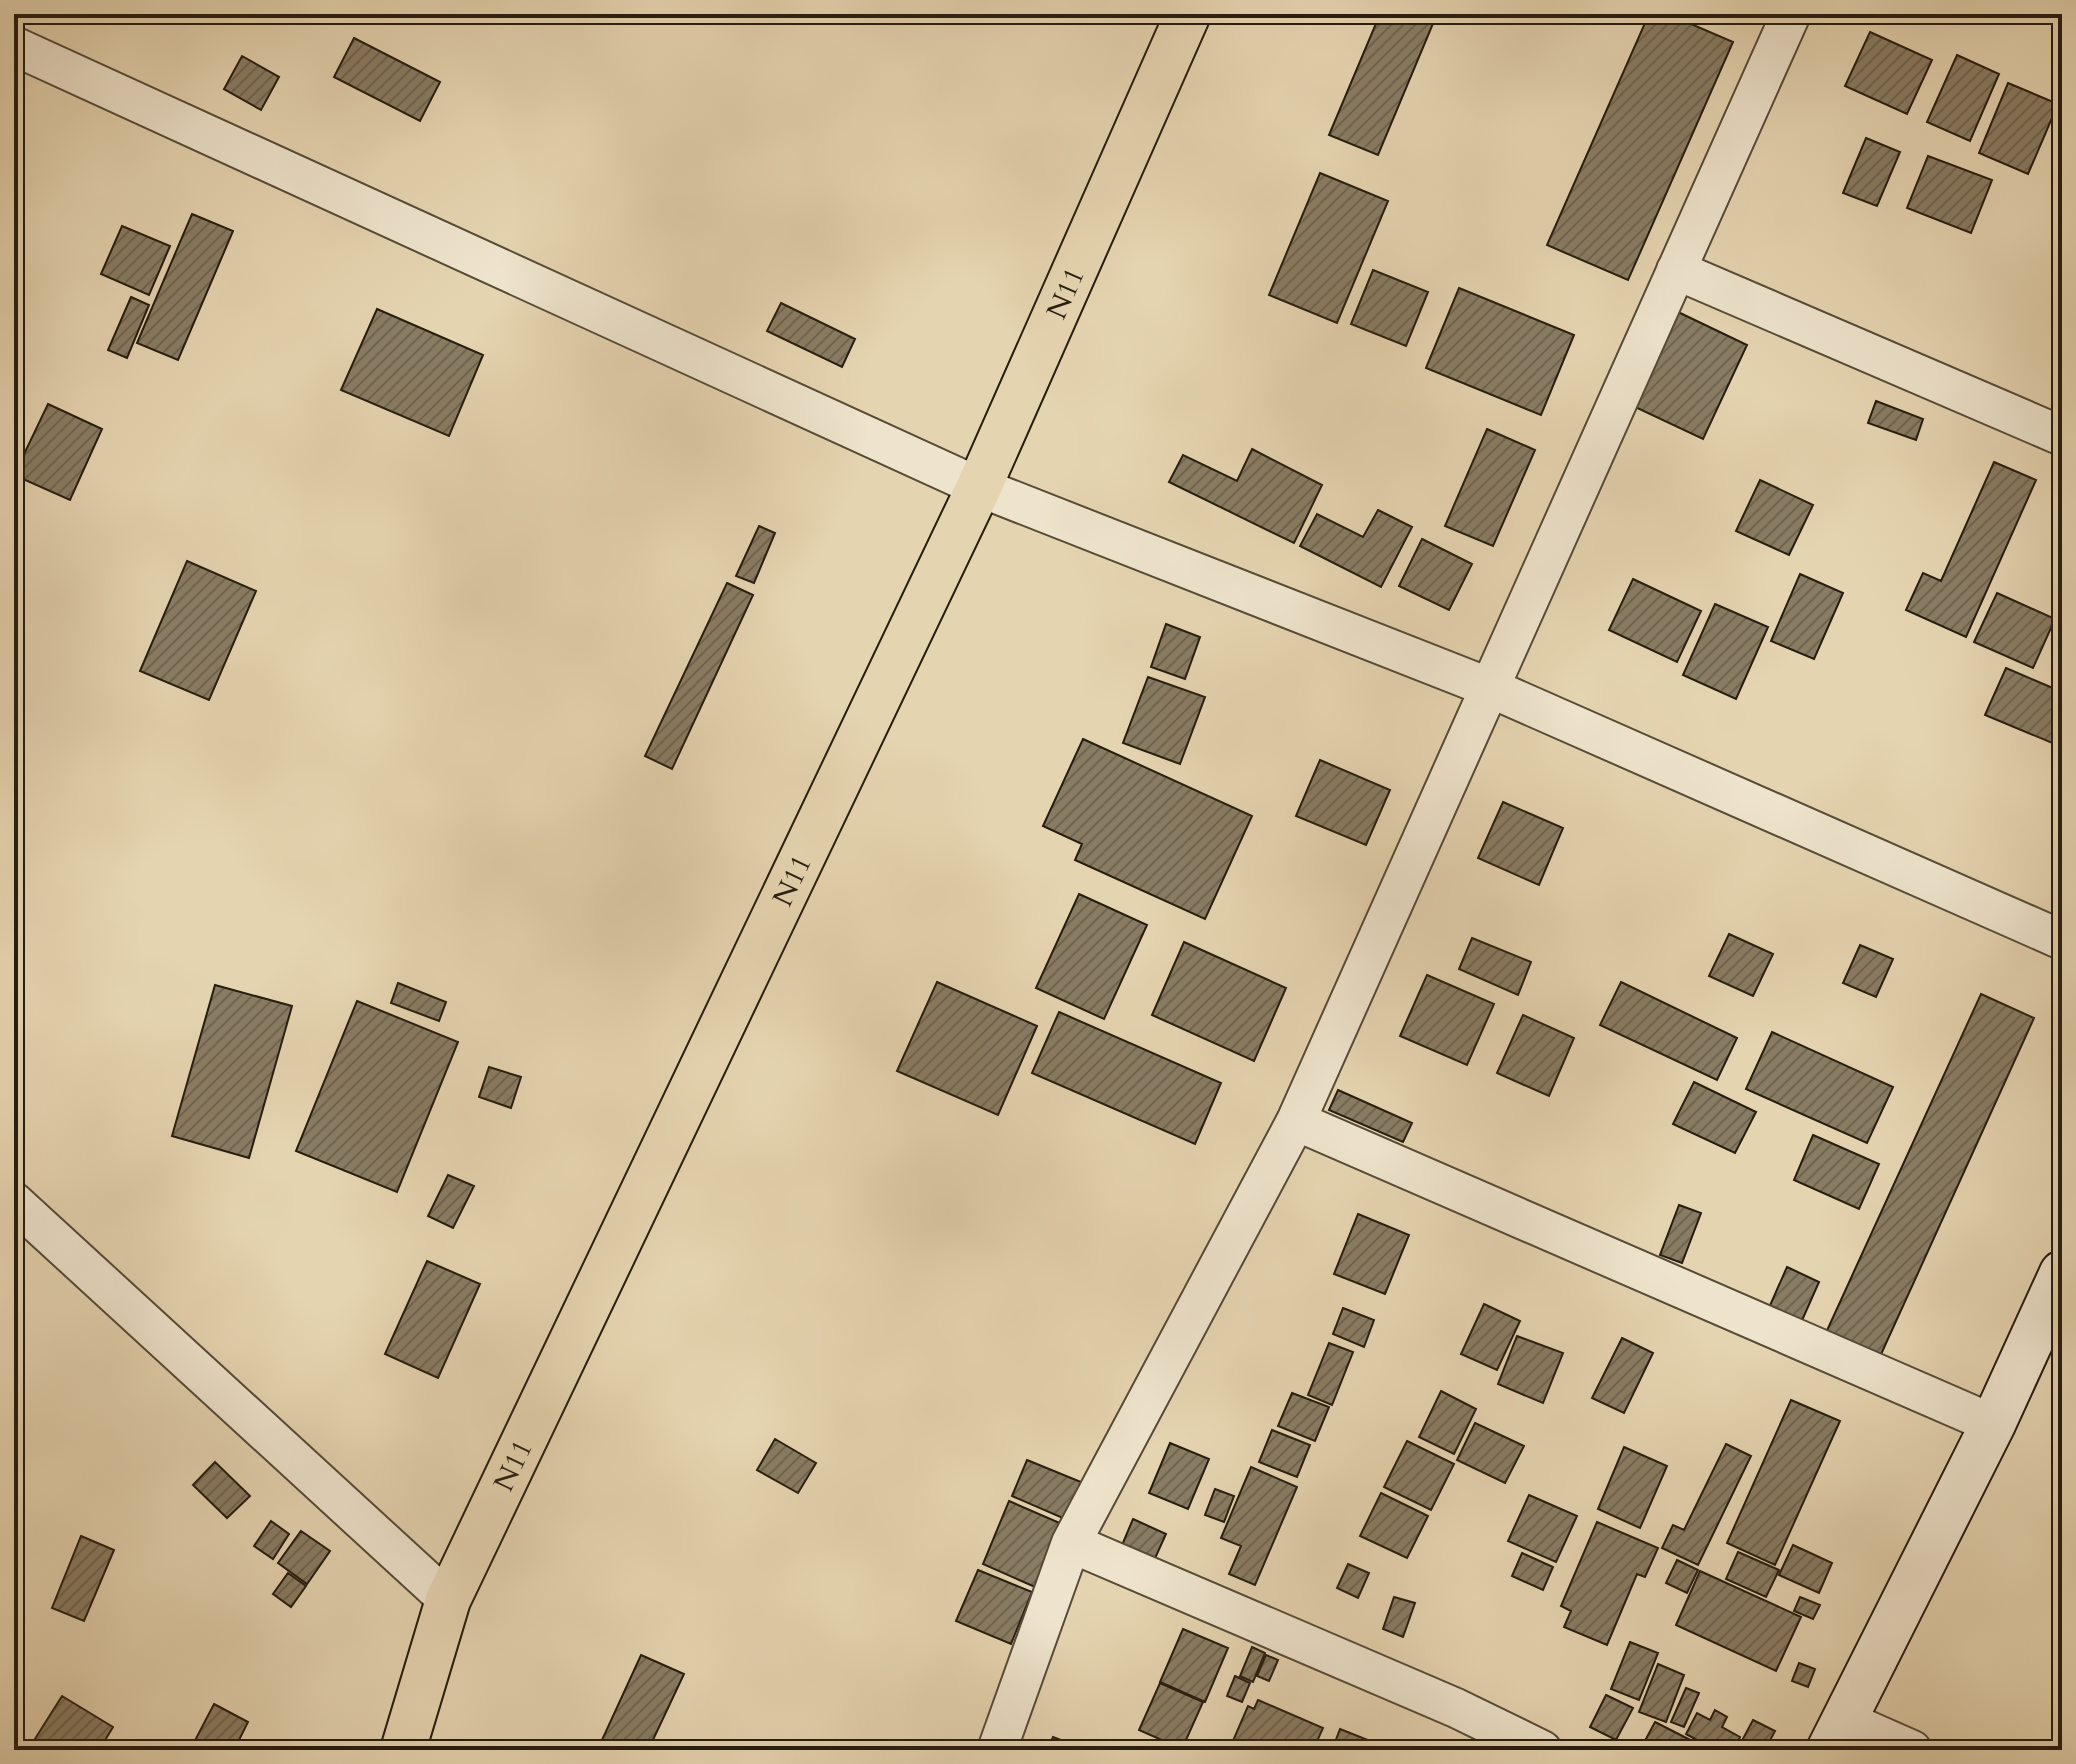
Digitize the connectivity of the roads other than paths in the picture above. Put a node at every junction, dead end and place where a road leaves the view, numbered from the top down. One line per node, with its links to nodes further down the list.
1 (1188, 14): 6 (main road, N11)
2 (1791, 14): 4 (street)
3 (14, 46): 6 (street)
4 (1676, 270): 5 (street); 7 (street)
5 (2062, 436)
6 (979, 487): 7 (street); 14 (main road, N11)
7 (1488, 687): 8 (street); 9 (street)
8 (2062, 940)
9 (1296, 1121): 12 (street); 13 (street)
10 (14, 1202): 14 (street)
11 (2062, 1273): 12 (street)
12 (1993, 1424): 15 (street)
13 (1071, 1543): 17 (street); 18 (street)
14 (448, 1600): 16 (main road, N11)
15 (1836, 1735): 19 (street)
16 (403, 1750)
17 (997, 1750)
18 (1542, 1750)
19 (1912, 1750)

